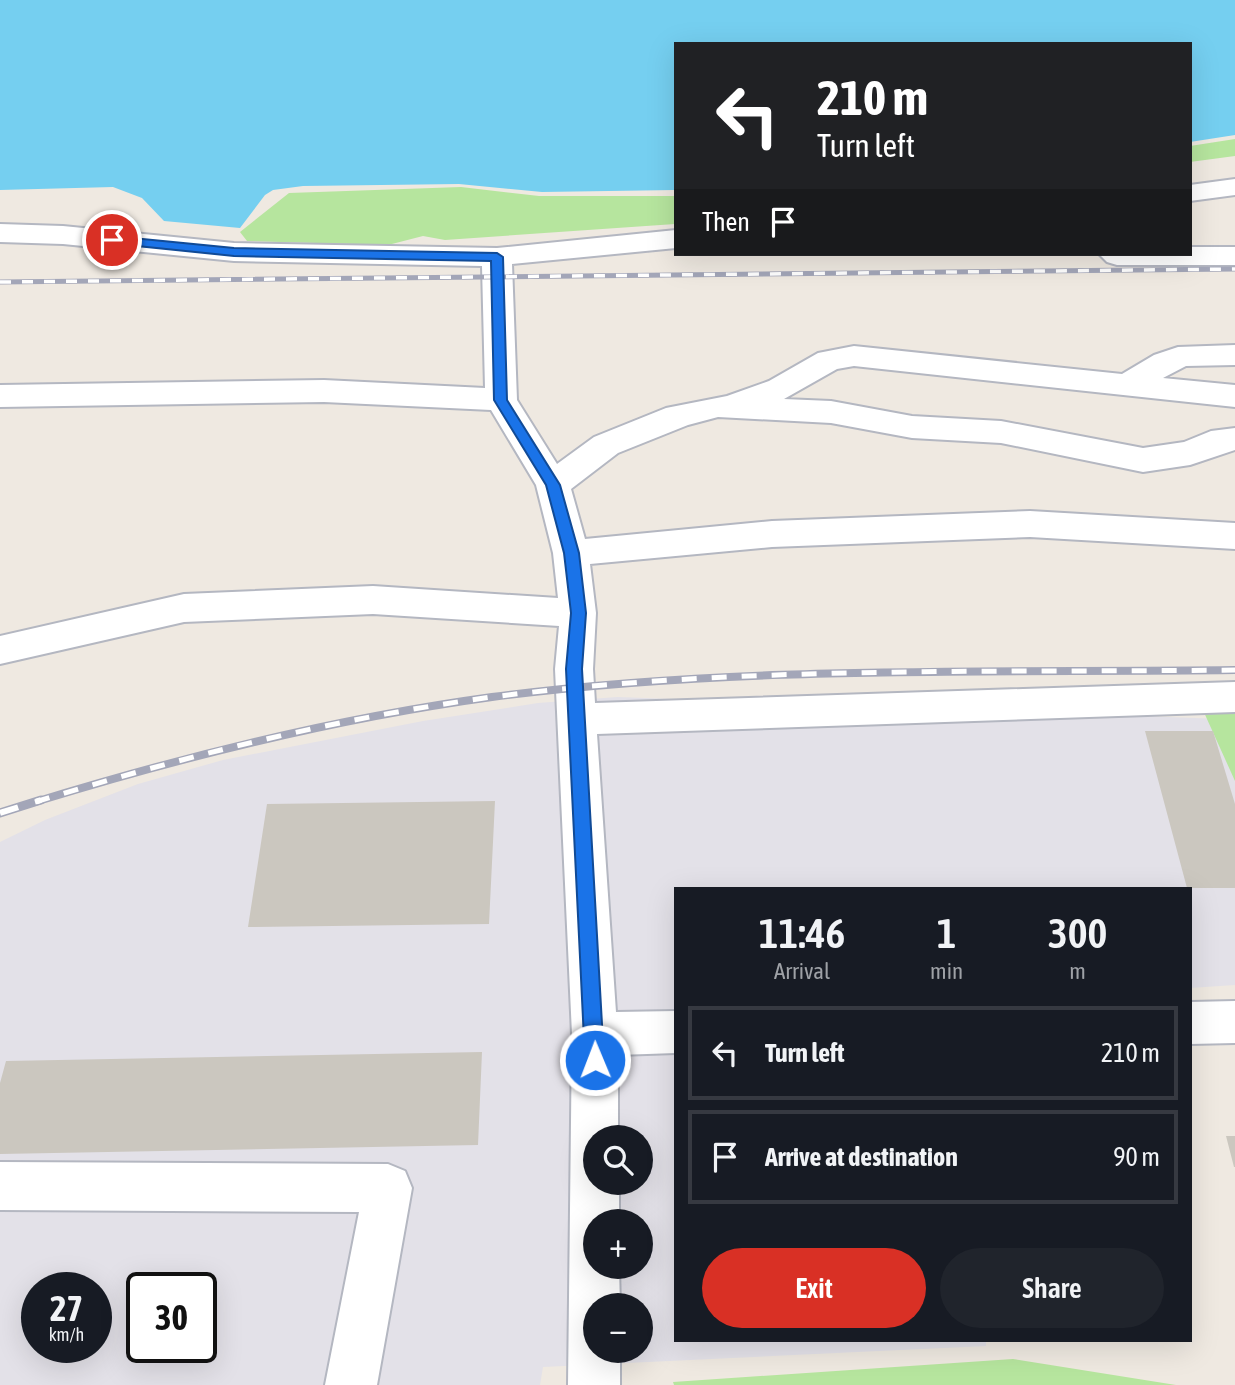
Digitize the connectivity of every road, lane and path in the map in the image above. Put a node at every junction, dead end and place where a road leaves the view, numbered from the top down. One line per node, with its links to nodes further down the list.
1 (1235, 187): 2 (street)
2 (1192, 193)
3 (0, 233): 9 (street)
4 (674, 239): 9 (street)
5 (1117, 256): 7 (street)
6 (1192, 256): 8 (street)
7 (1192, 256)
8 (1235, 256)
9 (497, 257): 14 (street)
10 (1235, 355): 11 (street)
11 (1127, 384): 13 (street); 15 (street)
12 (0, 396): 14 (street)
13 (1235, 396)
14 (501, 400): 17 (street)
15 (718, 406): 16 (street); 17 (street)
16 (1235, 439)
17 (553, 485): 19 (street)
18 (1235, 536): 19 (street)
19 (571, 553): 20 (street)
20 (578, 613): 21 (street); 23 (street)
21 (0, 650)
22 (1235, 696): 23 (street)
23 (578, 719): 27 (street)
24 (1235, 1022): 25 (street)
25 (1192, 1023)
26 (674, 1032): 27 (street)
27 (595, 1034): 30 (street)
28 (0, 1186): 29 (street)
29 (351, 1385)
30 (594, 1385)

